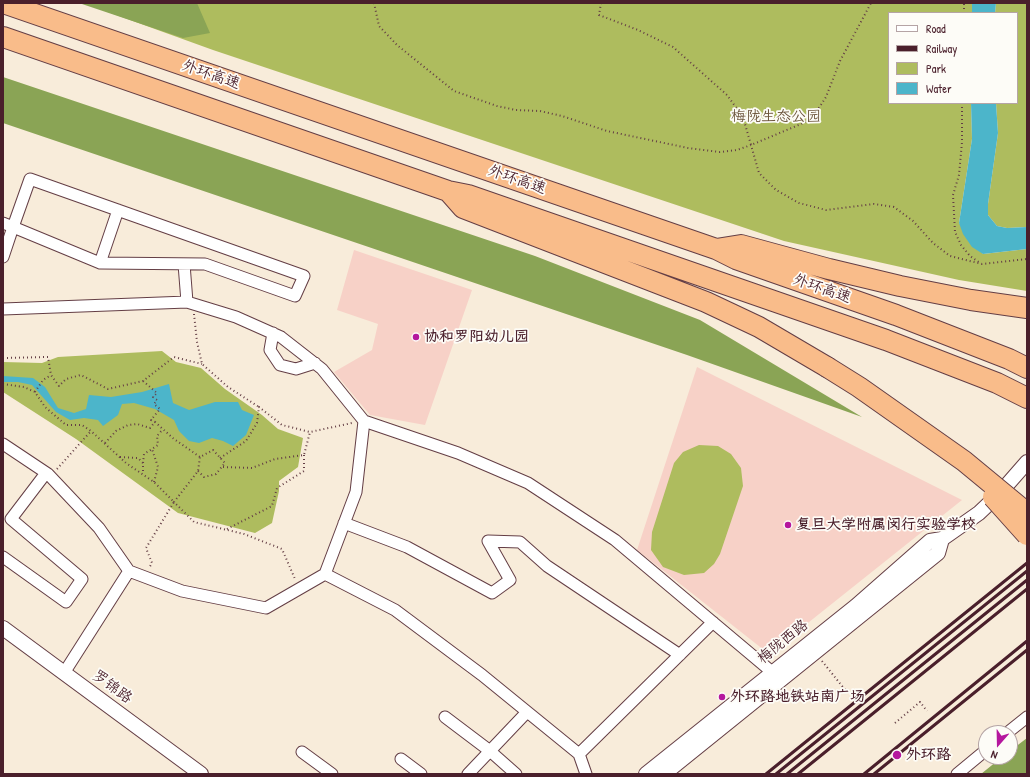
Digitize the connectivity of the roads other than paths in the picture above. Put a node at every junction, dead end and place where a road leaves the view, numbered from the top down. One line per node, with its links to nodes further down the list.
1 (3, 3): 6 (highway, 外环高速)
2 (3, 38): 3 (highway, 外环高速)
3 (448, 191): 16 (highway, bridge); 17 (highway, 外环高速)
4 (118, 210): 5 (street); 8 (street); 9 (street)
5 (8, 225): 7 (street); 8 (street)
6 (716, 249): 11 (highway); 15 (highway, 外环高速)
7 (3, 257)
8 (100, 263): 9 (street)
9 (184, 264): 10 (street)
10 (190, 303): 12 (street); 13 (street)
11 (1027, 308)
12 (3, 309)
13 (273, 333): 14 (street); 14 (street)
14 (315, 363): 18 (street)
15 (1027, 368)
16 (859, 386): 22 (highway, bridge); 25 (highway, bridge)
17 (1027, 398)
18 (364, 421): 24 (street); 30 (street)
19 (3, 444): 21 (street)
20 (1027, 462): 26 (street, 梅陇西路)
21 (47, 473): 23 (street); 28 (street)
22 (1027, 513)
23 (7, 517): 27 (street)
24 (344, 523): 29 (street); 32 (street)
25 (1027, 536)
26 (942, 539): 33 (street, 梅陇西路); 51 (street, 梅陇西路)
27 (3, 557)
28 (130, 571): 29 (street); 34 (street)
29 (325, 574): 35 (street)
30 (713, 622): 32 (street); 33 (street)
31 (3, 628): 34 (street, 罗锦路)
32 (680, 655): 41 (street)
33 (772, 672): 50 (street, 梅陇西路)
34 (64, 673): 44 (street, 罗锦路)
35 (527, 712): 39 (street); 41 (street)
36 (445, 717): 39 (street)
37 (1027, 717): 38 (street)
38 (1017, 725)
39 (490, 751): 47 (street); 48 (street)
40 (302, 752): 45 (street)
41 (579, 754): 49 (street)
42 (978, 757): 52 (street)
43 (401, 759): 46 (street)
44 (202, 774)
45 (332, 774)
46 (421, 774)
47 (468, 774)
48 (516, 774)
49 (586, 774)
50 (646, 774)
51 (664, 774)
52 (957, 774)

